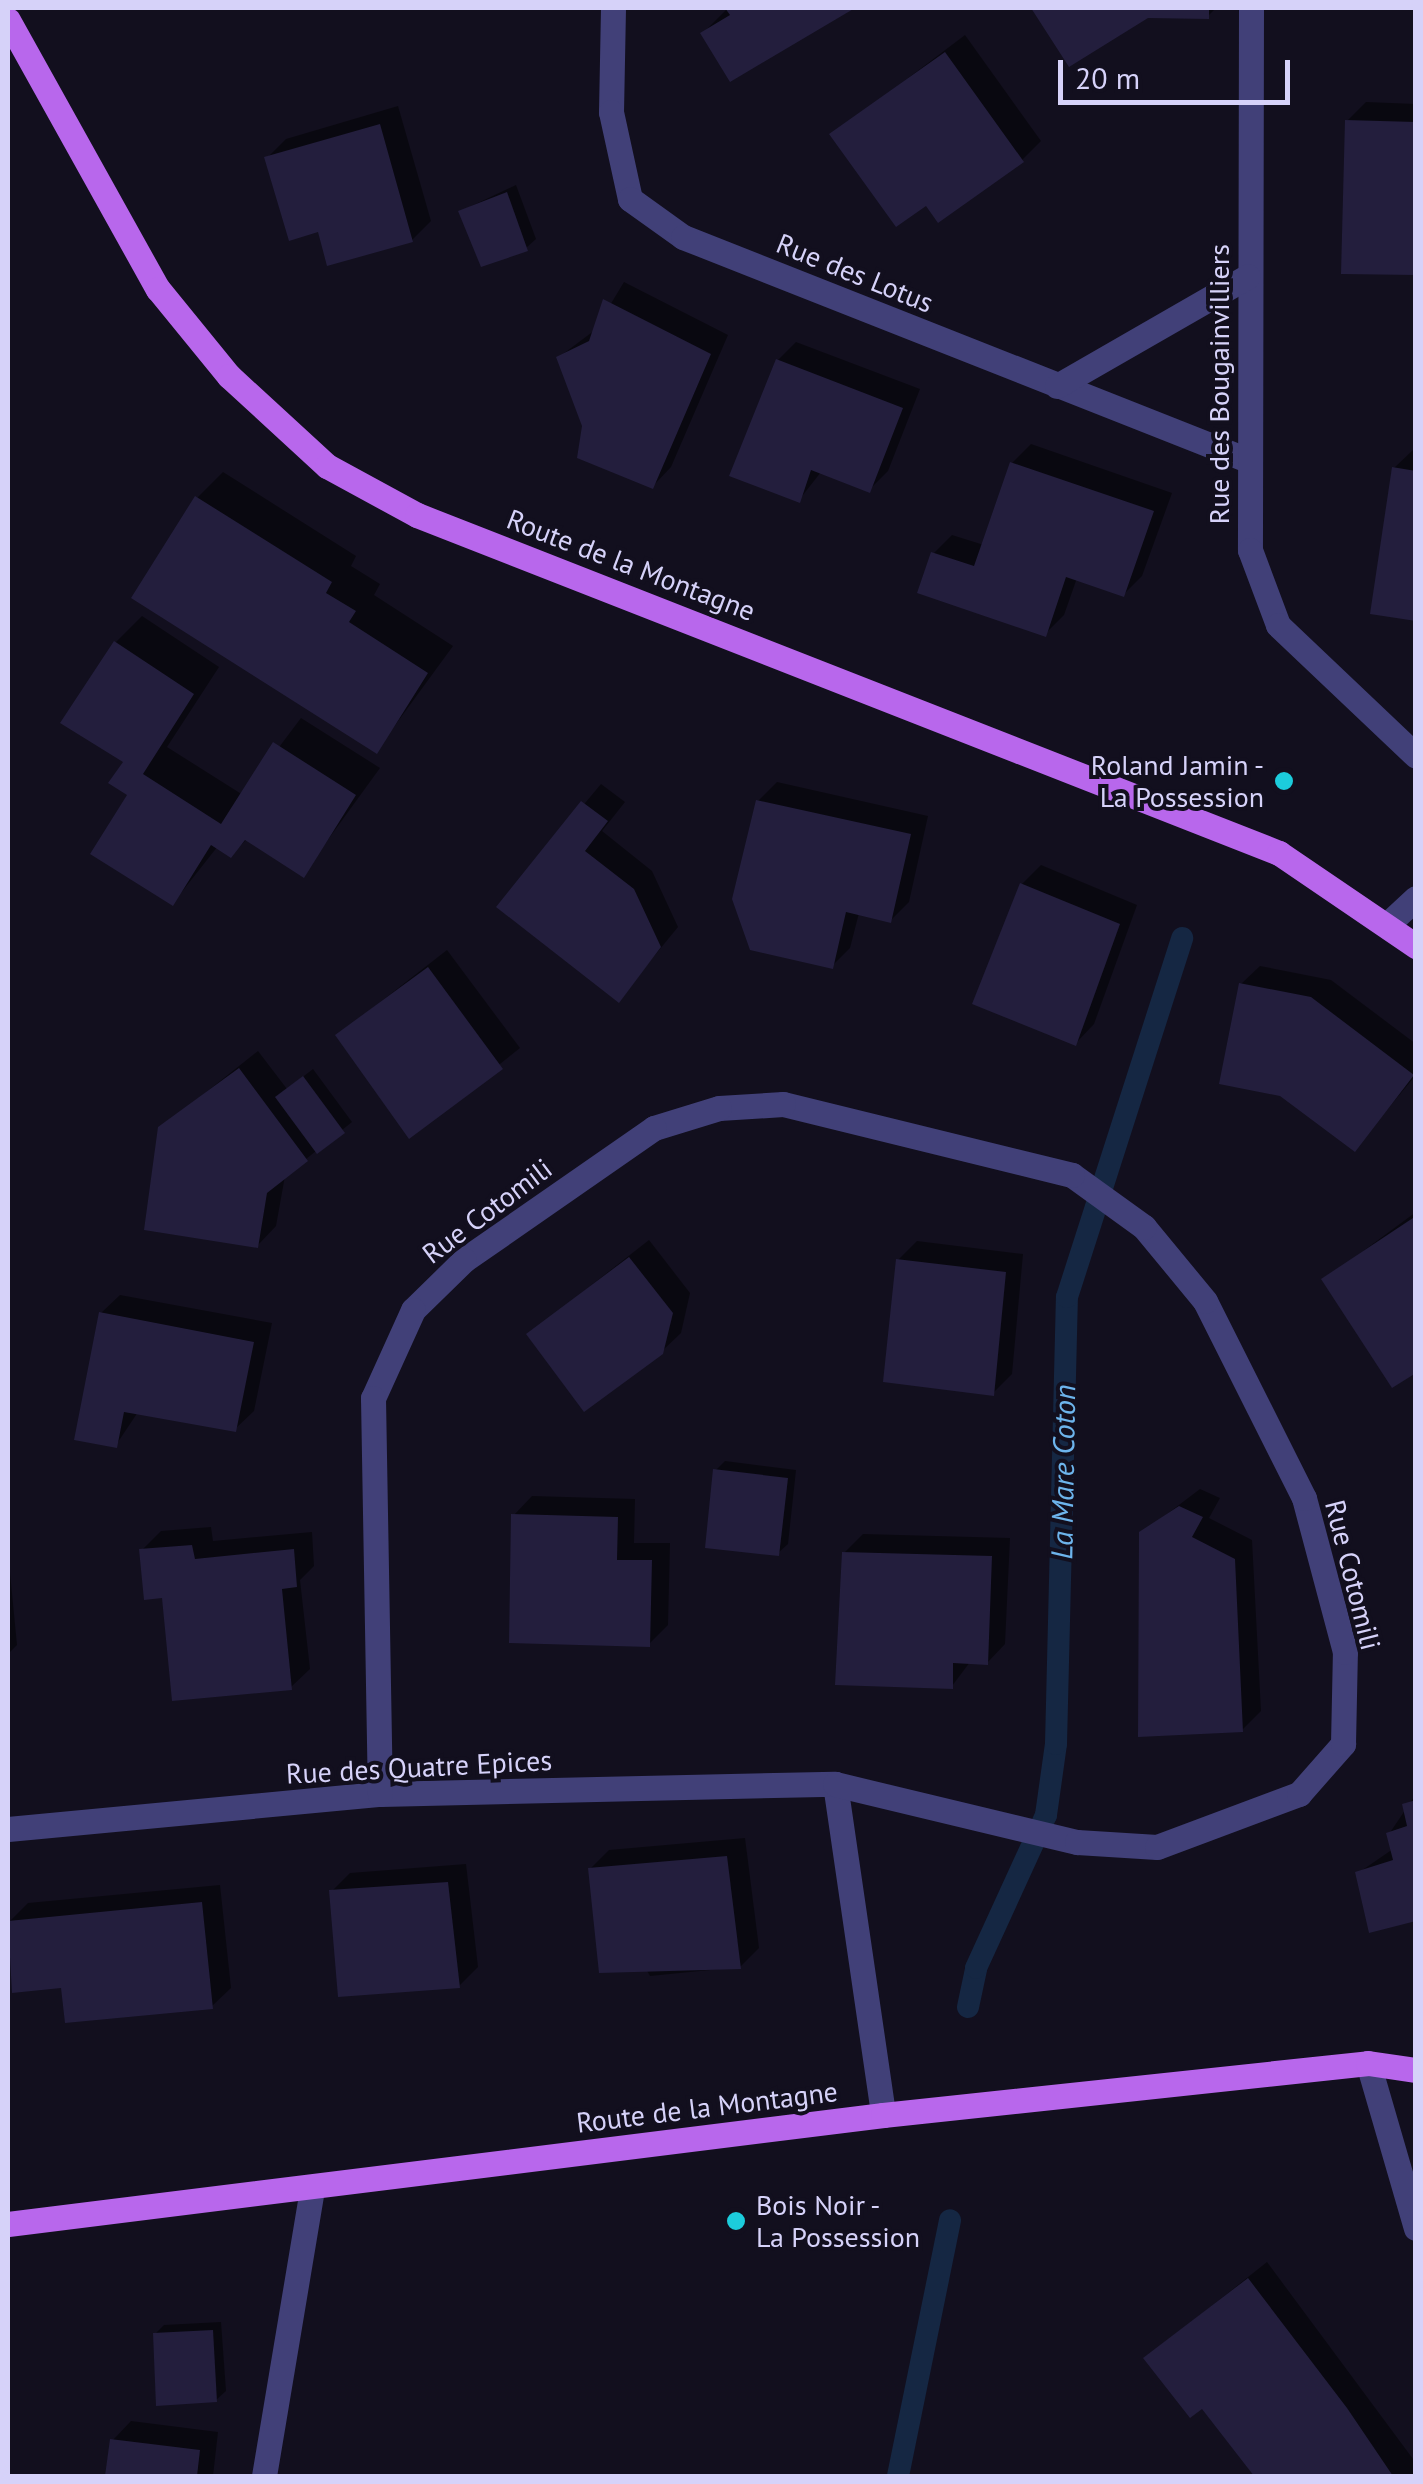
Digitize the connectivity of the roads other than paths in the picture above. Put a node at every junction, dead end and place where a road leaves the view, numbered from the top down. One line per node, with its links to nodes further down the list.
1 (613, 8): 5 (street, Rue des Lotus)
2 (1251, 8): 4 (street, Rue des Bougainvilliers)
3 (8, 20): 9 (main road, Route de la Montagne)
4 (1248, 276): 5 (street); 6 (street, Rue des Bougainvilliers)
5 (1057, 386): 6 (street, Rue des Lotus)
6 (1244, 459): 7 (street, Rue des Bougainvilliers)
7 (1416, 756)
8 (1416, 898): 9 (street)
9 (1390, 922): 10 (main road, Route de la Montagne)
10 (1416, 946)
11 (835, 1784): 12 (street, Rue des Quatre Epices); 12 (street, Rue Cotomili); 16 (street)
12 (380, 1794): 13 (street, Rue des Quatre Epices)
13 (8, 1829)
14 (1368, 2063): 15 (main road, Route de la Montagne); 16 (main road, Route de la Montagne); 19 (street)
15 (1416, 2070)
16 (883, 2115): 17 (main road, Route de la Montagne)
17 (312, 2188): 18 (main road, Route de la Montagne); 20 (street)
18 (8, 2224)
19 (1416, 2228)
20 (264, 2476)

